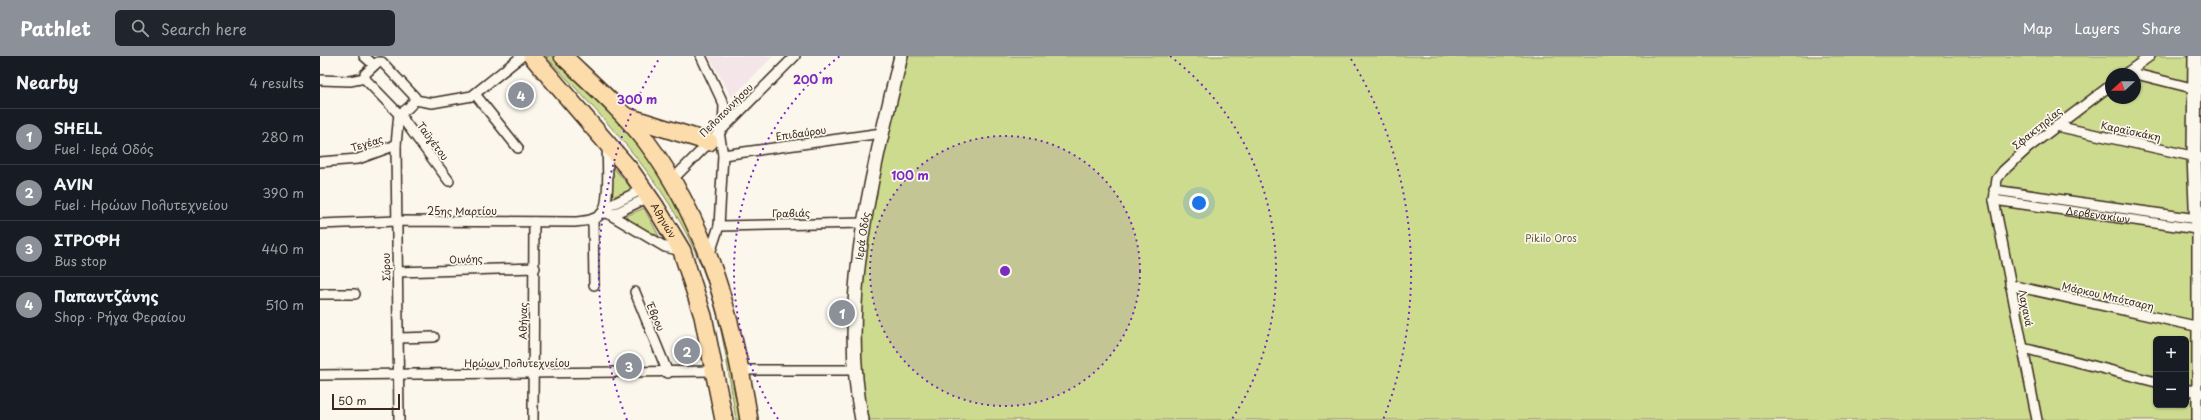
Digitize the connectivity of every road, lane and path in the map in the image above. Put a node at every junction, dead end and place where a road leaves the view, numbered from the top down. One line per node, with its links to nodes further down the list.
1 (364, 56): 10 (street)
2 (522, 56): 17 (street)
3 (532, 56): 24 (highway, Αθηνών)
4 (563, 56): 20 (highway)
5 (701, 56): 23 (street)
6 (795, 56): 23 (street, Πελοποννήσου)
7 (902, 56): 22 (main road, Ιερά Οδός)
8 (2150, 56): 11 (street)
9 (2195, 56): 16 (main road)
10 (374, 65): 13 (street); 18 (street)
11 (2134, 68)
12 (2141, 76): 16 (street)
13 (365, 78): 14 (street); 19 (street, Ταϋγέτου)
14 (320, 80)
15 (2105, 89): 21 (street, Σφακτηρίας)
16 (2198, 89): 28 (main road)
17 (475, 94): 18 (street); 26 (street)
18 (415, 100): 19 (street)
19 (400, 113): 25 (street, Σύρου); 31 (street, Ταϋγέτου)
20 (625, 116): 23 (highway); 30 (highway)
21 (2056, 126): 28 (street, Καραϊσκάκη); 32 (street, Σφακτηρίας)
22 (882, 133): 27 (street, Επιδαύρου); 39 (main road, Ιερά Οδός)
23 (717, 134): 27 (street); 30 (street, Πελοποννήσου)
24 (606, 142): 33 (highway, Αθηνών); 35 (street)
25 (396, 145): 29 (street, Τεγέας); 37 (street, Σύρου)
26 (518, 148)
27 (723, 155): 42 (street)
28 (2198, 157): 41 (main road)
29 (320, 162)
30 (672, 180): 44 (highway)
31 (449, 181)
32 (1994, 190): 34 (street, Σφακτηρίας); 41 (street, Δερβενακίων)
33 (646, 193): 35 (street, 25ης Μαρτίου); 43 (highway, Αθηνών)
34 (1994, 200): 41 (street, Δερβενακίων); 48 (street, Λαχανά)
35 (606, 214): 36 (street, 25ης Μαρτίου); 43 (street)
36 (593, 219): 38 (street, 25ης Μαρτίου); 47 (street)
37 (397, 221): 38 (street, 25ης Μαρτίου); 40 (street, 25ης Μαρτίου); 46 (street, Σύρου)
38 (534, 222): 45 (street, Αθήνας)
39 (864, 223): 42 (street, Γραβιάς); 57 (main road, Ιερά Οδός)
40 (320, 224)
41 (2199, 224): 52 (street)
42 (718, 226): 44 (street)
43 (682, 251): 58 (highway, Αθηνών)
44 (709, 256): 56 (highway)
45 (535, 268): 46 (street, Οινόης); 61 (street, Αθήνας)
46 (397, 272): 54 (street, Σύρου)
47 (594, 285)
48 (2010, 285): 52 (street, Μάρκου Μπότσαρη); 55 (street, Λαχανά)
49 (635, 292): 59 (street, Έβρου)
50 (320, 294): 51 (street)
51 (355, 294)
52 (2198, 327): 65 (street)
53 (434, 337): 54 (street)
54 (398, 338): 60 (street, Σύρου)
55 (2023, 348): 63 (street); 66 (street, Λαχανά)
56 (740, 370): 57 (street); 70 (highway)
57 (854, 370): 71 (main road, Ιερά Οδός)
58 (715, 371): 59 (street, Ηρώων Πολυτεχνείου); 69 (highway, Αθηνών)
59 (668, 373): 61 (street, Ηρώων Πολυτεχνείου)
60 (398, 374): 61 (street, Ηρώων Πολυτεχνείου); 62 (street, Ηρώων Πολυτεχνείου); 67 (street, Σύρου)
61 (534, 374): 68 (street, Αθήνας)
62 (320, 375)
63 (2153, 381)
64 (2189, 391): 65 (street)
65 (2199, 393): 72 (street)
66 (2039, 419)
67 (399, 420)
68 (533, 420)
69 (724, 420)
70 (749, 420)
71 (862, 420)
72 (2197, 420)

